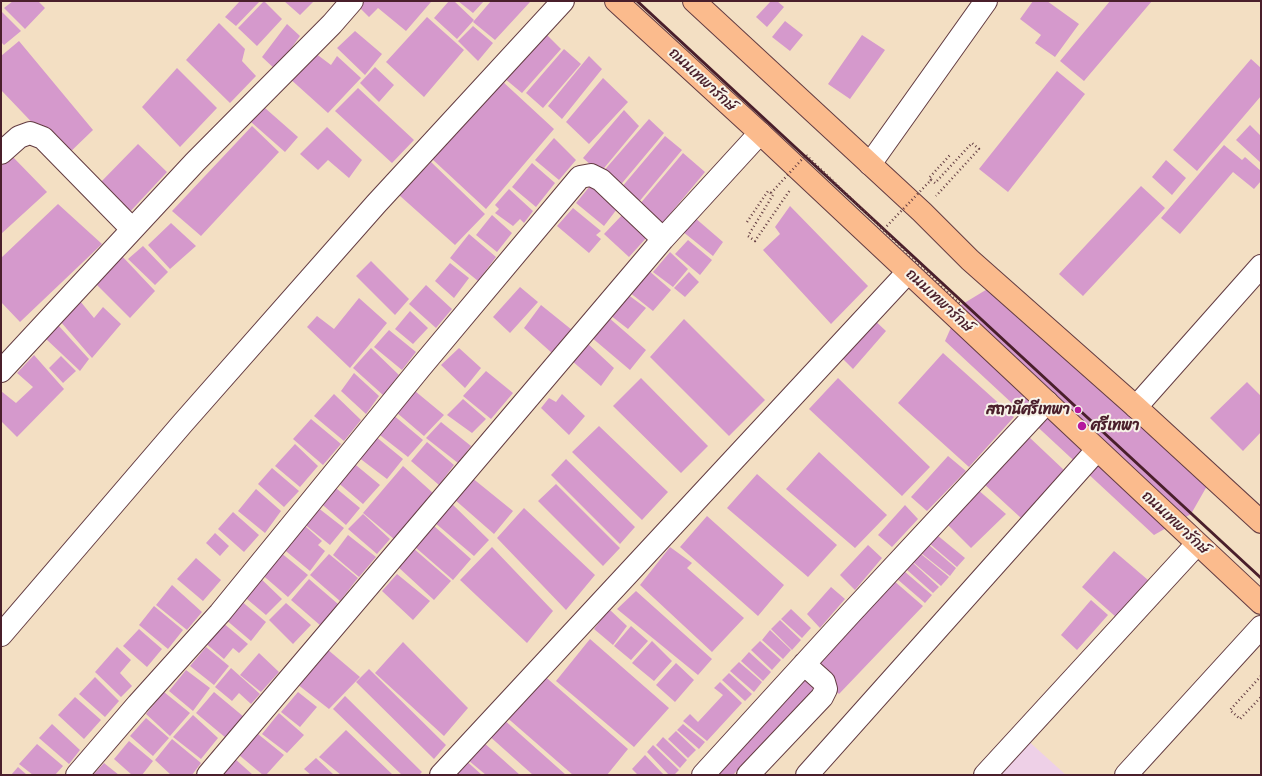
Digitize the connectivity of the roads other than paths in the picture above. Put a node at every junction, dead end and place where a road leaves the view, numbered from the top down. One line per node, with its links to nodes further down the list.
1 (352, 1): 9 (street)
2 (563, 1): 21 (street)
3 (616, 1): 6 (main road, ถนนเทพารักษ์)
4 (694, 1): 8 (main road)
5 (986, 1): 8 (street)
6 (760, 133): 10 (street); 12 (main road, ถนนเทพารักษ์)
7 (1, 153): 9 (street)
8 (870, 164): 15 (main road)
9 (132, 229): 13 (street)
10 (663, 239): 23 (street); 24 (street)
11 (1261, 266): 15 (street)
12 (908, 272): 14 (main road, ถนนเทพารักษ์); 25 (street)
13 (1, 371)
14 (1047, 402): 16 (main road, ถนนเทพารักษ์); 22 (street)
15 (1136, 407): 17 (main road)
16 (1097, 450): 18 (main road, ถนนเทพารักษ์); 28 (street)
17 (1261, 522)
18 (1197, 544): 19 (main road, ถนนเทพารักษ์); 29 (street)
19 (1261, 603)
20 (1261, 627): 30 (street)
21 (1, 635)
22 (804, 664): 26 (street); 27 (street)
23 (76, 775)
24 (208, 775)
25 (441, 775)
26 (703, 775)
27 (748, 775)
28 (807, 775)
29 (985, 775)
30 (1126, 775)

